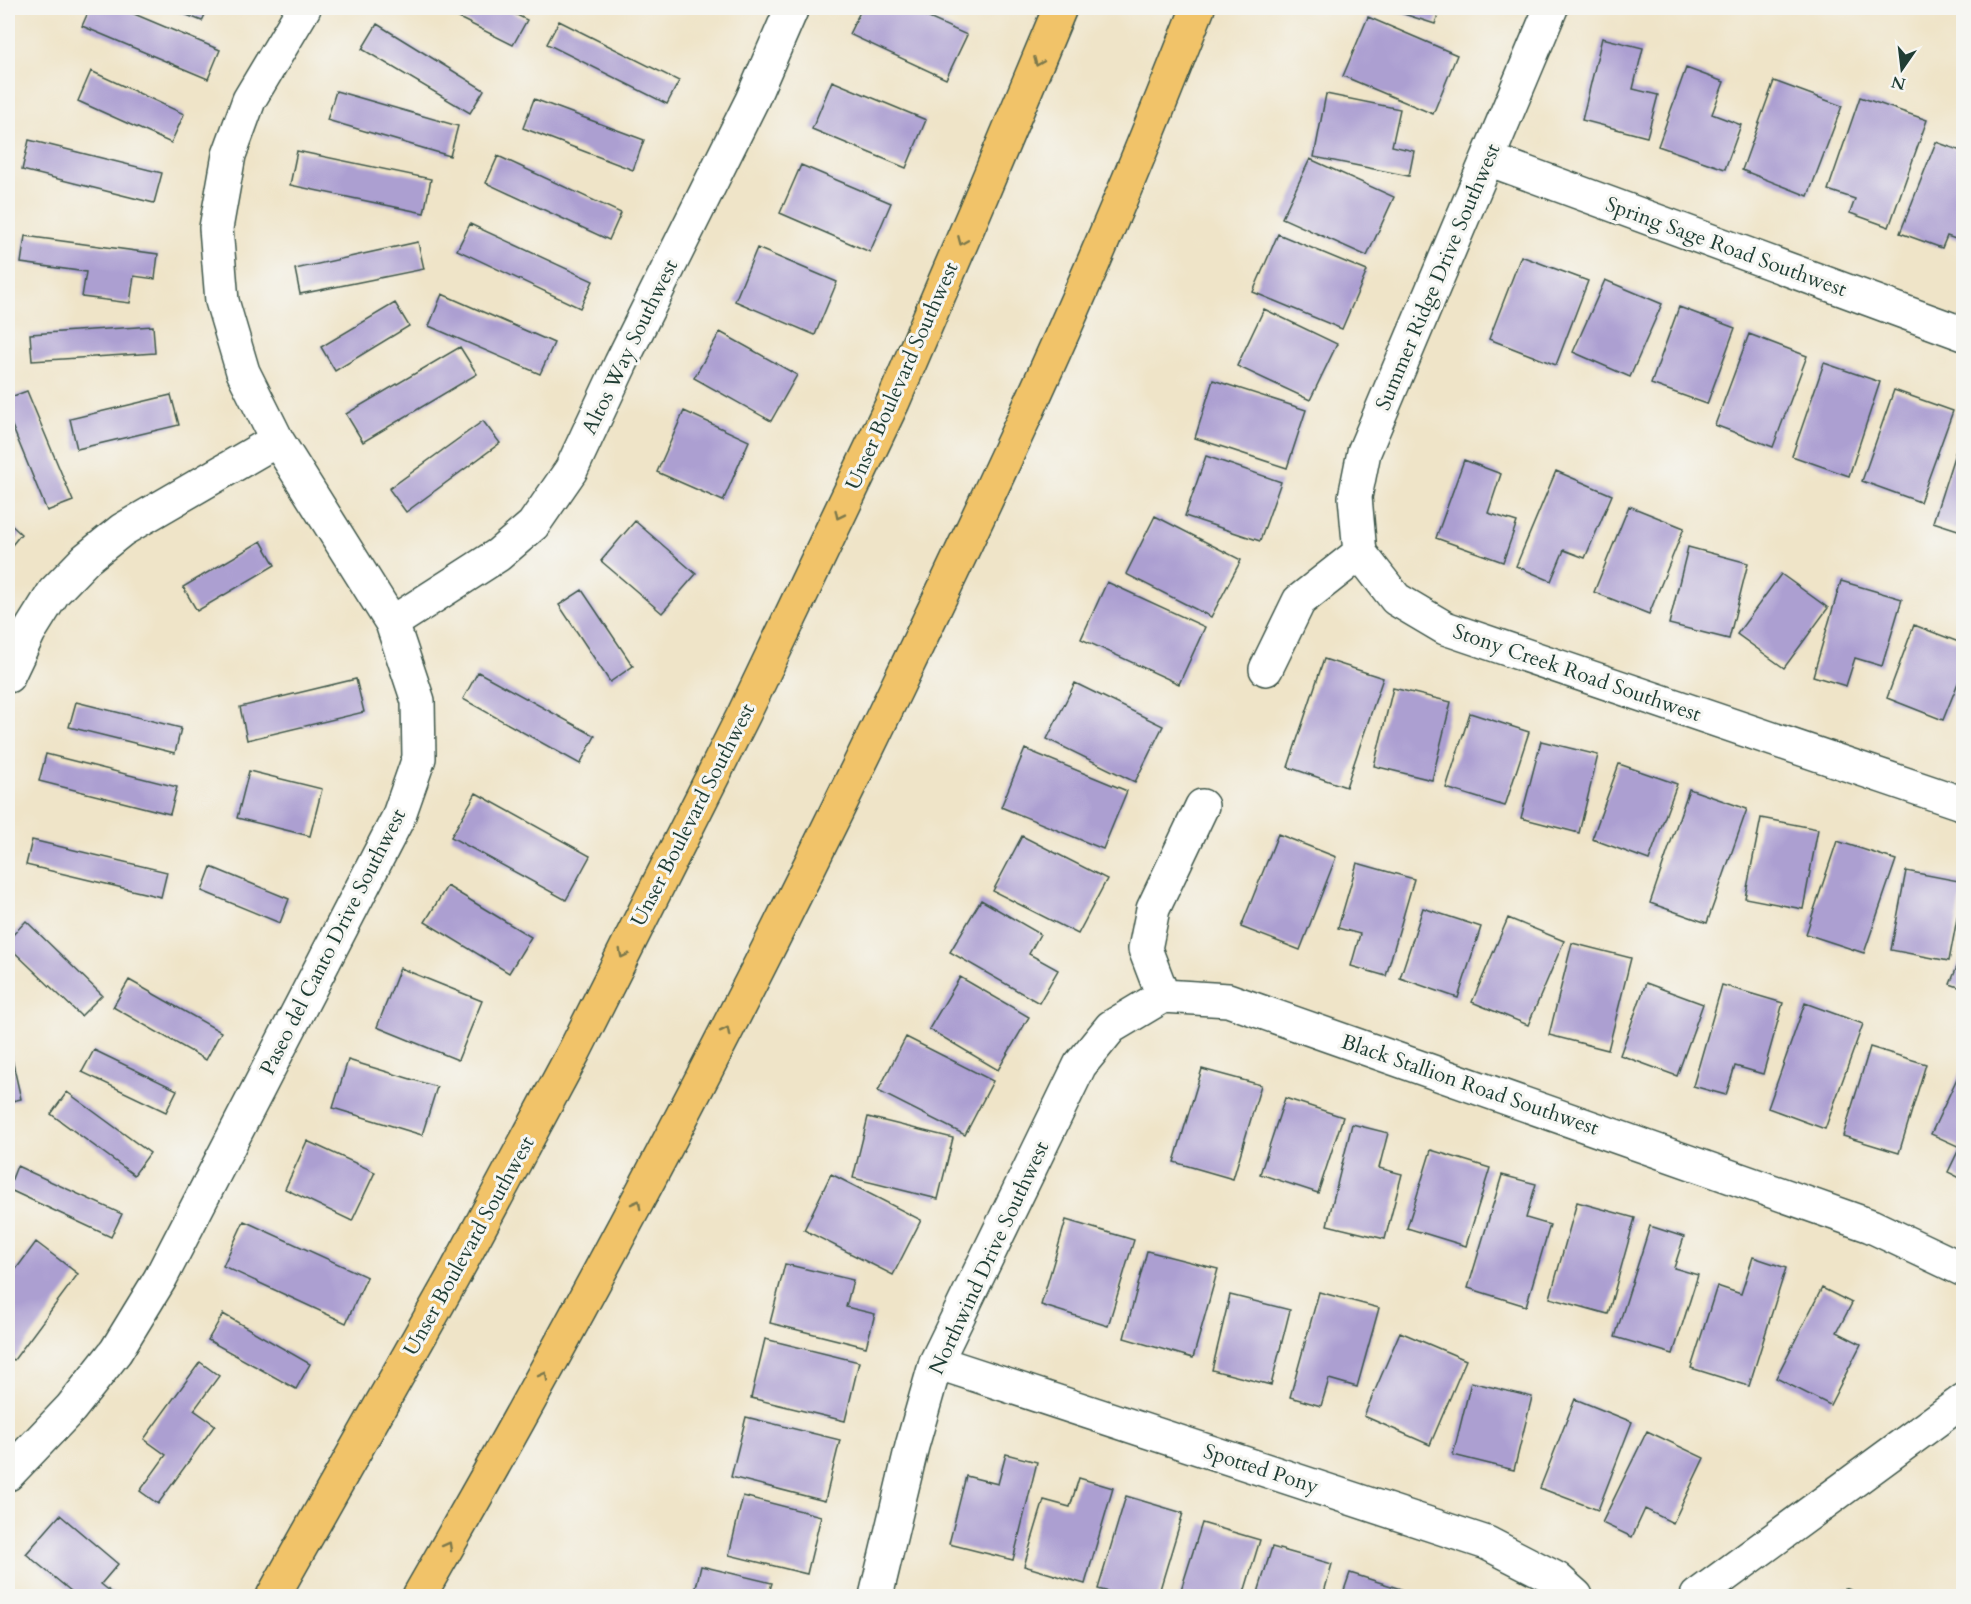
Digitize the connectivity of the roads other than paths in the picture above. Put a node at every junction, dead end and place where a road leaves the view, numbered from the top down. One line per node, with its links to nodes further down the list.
1 (304, 8): 8 (street, Paseo del Canto Drive Southwest)
2 (792, 8): 10 (street, Altos Way Southwest)
3 (1060, 8): 20 (main road, Unser Boulevard Southwest, one-way to 20)
4 (1198, 8): 21 (main road, one-way to 4)
5 (1551, 8): 6 (street, Summer Ridge Drive Southwest)
6 (1488, 159): 7 (street, Spring Sage Road Southwest); 9 (street, Summer Ridge Drive Southwest)
7 (1964, 334)
8 (277, 440): 10 (street, Paseo del Canto Drive Southwest); 12 (street)
9 (1360, 554): 11 (street); 13 (street, Stony Creek Road Southwest)
10 (392, 623): 19 (street, Paseo del Canto Drive Southwest)
11 (1266, 669)
12 (8, 676)
13 (1964, 804)
14 (1202, 806): 15 (street)
15 (1163, 996): 16 (street, Black Stallion Road Southwest); 17 (street, Northwind Drive Southwest)
16 (1964, 1270)
17 (936, 1362): 22 (street, Northwind Drive Southwest); 23 (street, Spotted Pony)
18 (1964, 1400): 24 (street)
19 (8, 1474)
20 (273, 1596)
21 (419, 1596)
22 (876, 1596)
23 (1576, 1596)
24 (1698, 1596)

